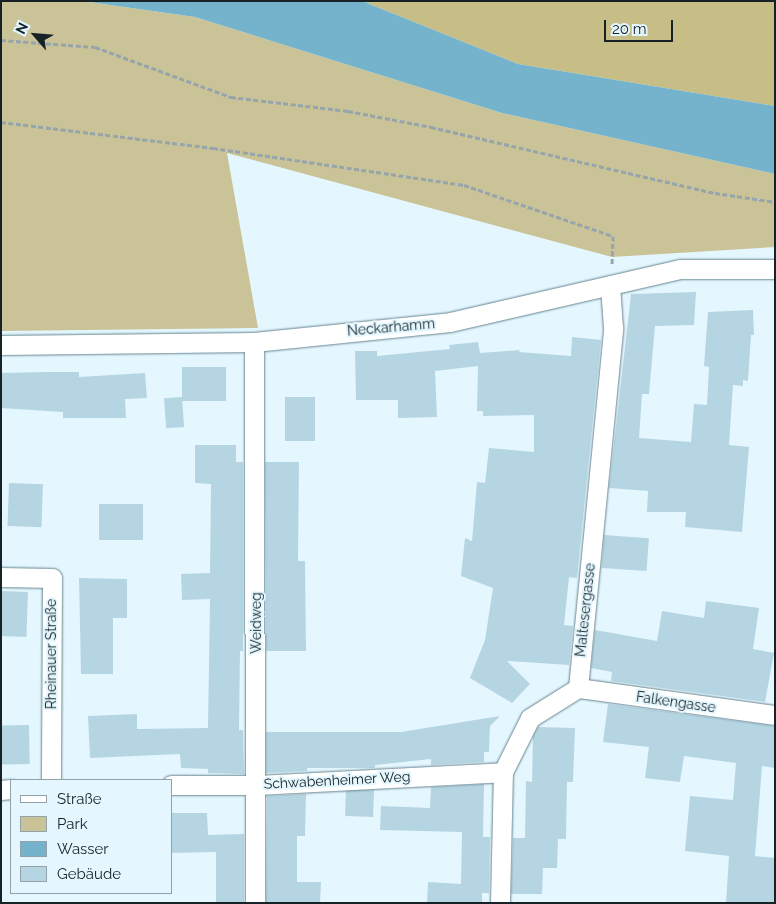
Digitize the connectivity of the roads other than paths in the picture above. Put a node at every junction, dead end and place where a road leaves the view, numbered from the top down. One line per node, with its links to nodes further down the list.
1 (775, 269): 2 (street, Neckarhamm)
2 (610, 286): 3 (street, Neckarhamm); 6 (street, Maltesergasse)
3 (254, 342): 4 (street, Neckarhamm); 11 (street, Weidweg)
4 (1, 345)
5 (1, 577): 9 (street, Rheinauer Straße)
6 (578, 688): 7 (street, Falkengasse); 8 (street)
7 (775, 716)
8 (503, 772): 11 (street, Schwabenheimer Weg); 13 (street)
9 (50, 779)
10 (172, 785): 11 (street, Schwabenheimer Weg)
11 (257, 785): 12 (street, Weidweg)
12 (255, 903)
13 (500, 903)

